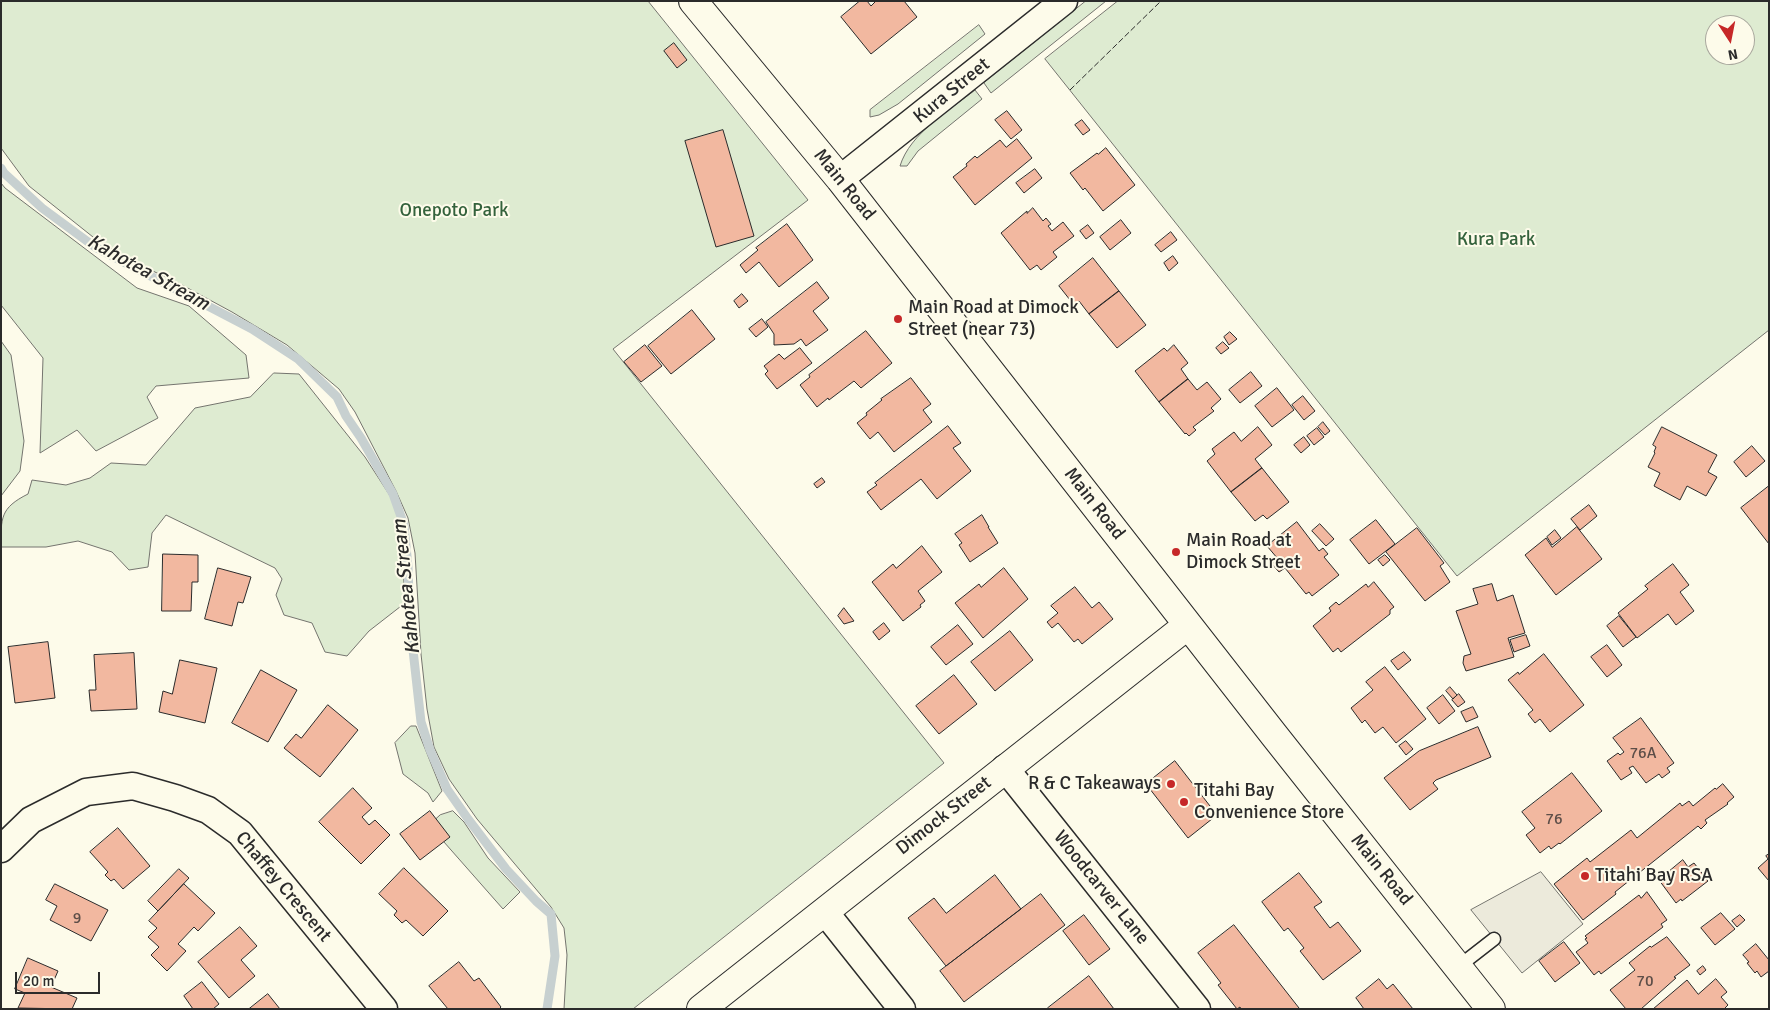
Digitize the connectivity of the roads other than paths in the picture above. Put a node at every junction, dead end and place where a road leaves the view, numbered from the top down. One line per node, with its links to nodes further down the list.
1 (693, 1): 3 (main road, Main Road)
2 (1064, 1): 3 (street, Kura Street)
3 (840, 179): 4 (main road, Main Road)
4 (1188, 625): 5 (main road, Dimock Street); 9 (main road, Main Road)
5 (1005, 768): 7 (main road, Dimock Street); 13 (street, Woodcarver Lane)
6 (1, 849): 10 (street, Chaffey Crescent)
7 (825, 912): 11 (main road, Dimock Street); 12 (street)
8 (1494, 939): 9 (lane)
9 (1458, 967): 14 (main road, Main Road)
10 (384, 1009)
11 (701, 1009)
12 (902, 1009)
13 (1197, 1009)
14 (1491, 1009)

